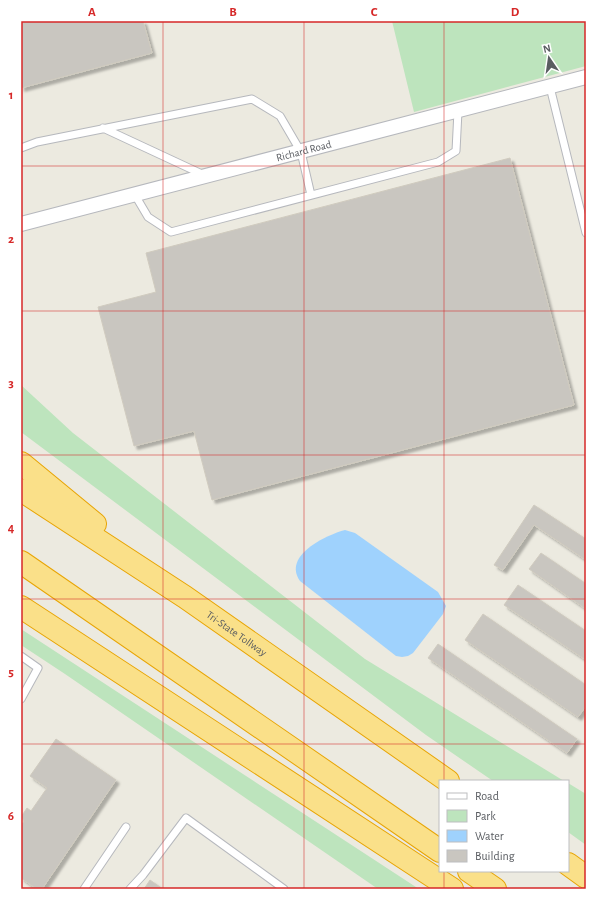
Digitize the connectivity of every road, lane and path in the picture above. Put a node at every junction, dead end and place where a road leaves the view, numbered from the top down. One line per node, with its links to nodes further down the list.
1 (586, 77): 2 (street, Richard Road)
2 (550, 87): 3 (street, Richard Road); 11 (lane)
3 (458, 111): 6 (street, Richard Road); 9 (lane)
4 (103, 128): 5 (lane); 6 (lane); 7 (lane)
5 (21, 148)
6 (301, 152): 7 (street, Richard Road); 9 (lane)
7 (206, 176): 8 (street, Richard Road)
8 (135, 195): 9 (lane); 10 (street, Richard Road)
9 (311, 196)
10 (21, 224)
11 (586, 233)
12 (21, 463): 15 (highway)
13 (21, 490): 15 (highway, Tri-State Tollway)
14 (21, 562): 21 (highway)
15 (184, 597): 19 (highway, Tri-State Tollway)
16 (21, 607): 28 (highway)
17 (21, 656): 18 (lane)
18 (21, 700)
19 (447, 780)
20 (126, 827): 25 (lane)
21 (439, 850)
22 (569, 865): 24 (highway)
23 (470, 872): 29 (highway)
24 (586, 877)
25 (84, 889)
26 (130, 889): 27 (lane)
27 (284, 889)
28 (452, 889)
29 (495, 889)

